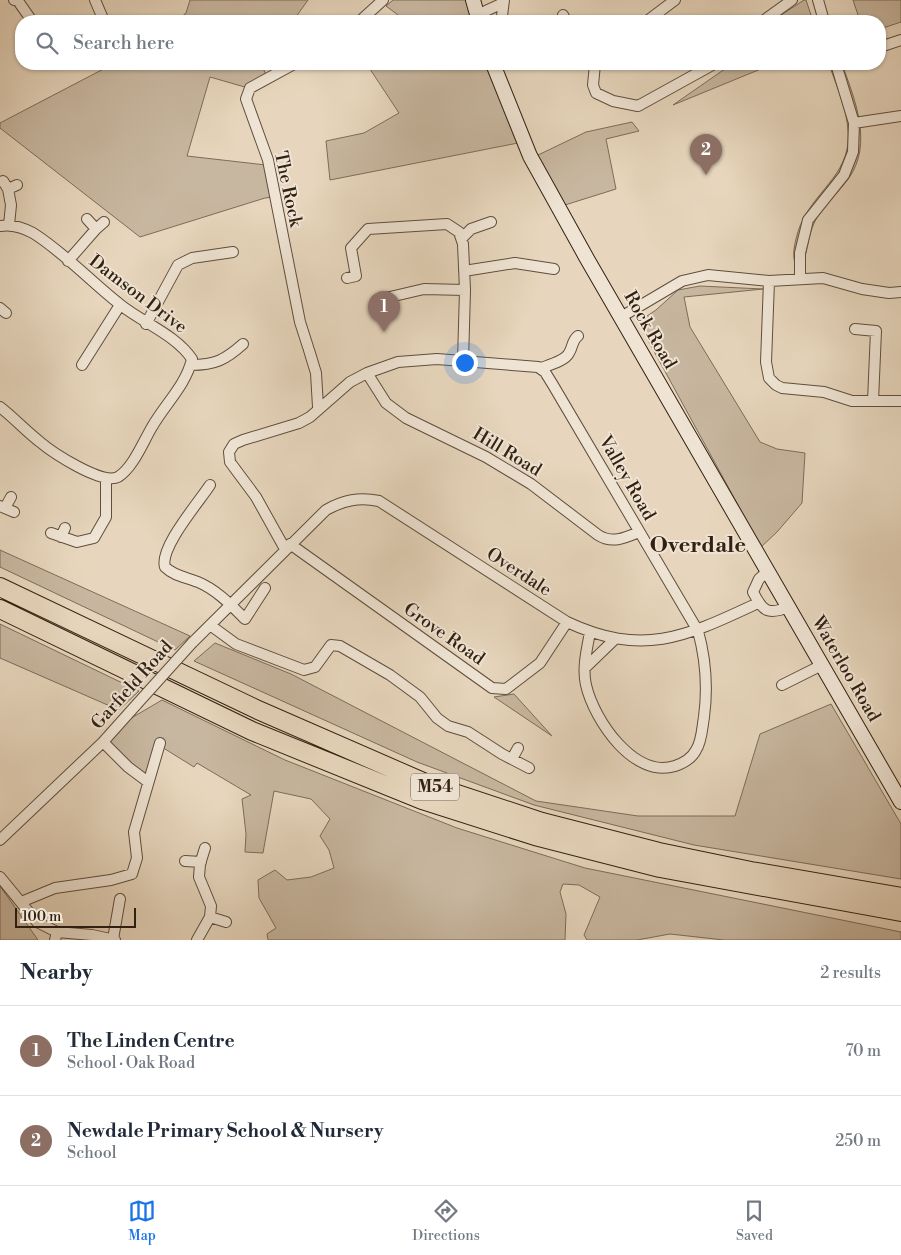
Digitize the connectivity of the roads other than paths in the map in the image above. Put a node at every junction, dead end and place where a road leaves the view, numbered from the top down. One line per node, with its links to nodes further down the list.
1 (14, 0): 9 (street)
2 (95, 0): 10 (street)
3 (383, 0): 11 (street)
4 (473, 0): 12 (street)
5 (676, 0): 15 (street)
6 (792, 0): 16 (street)
7 (818, 0): 17 (street)
8 (504, 1): 13 (street); 14 (street)
9 (28, 15)
10 (101, 15)
11 (367, 15)
12 (477, 15)
13 (483, 15)
14 (502, 15)
15 (655, 15)
16 (771, 15)
17 (822, 15)
18 (901, 40): 19 (street)
19 (886, 44)
20 (283, 70): 55 (street, The Rock)
21 (495, 70): 43 (street, Rock Road)
22 (594, 70): 23 (street)
23 (703, 70)
24 (838, 70): 26 (street)
25 (901, 116): 26 (street)
26 (854, 123): 37 (street)
27 (10, 185): 30 (street)
28 (87, 219): 33 (street)
29 (490, 222): 31 (street)
30 (5, 225): 33 (street, Damson Drive)
31 (462, 238): 35 (street); 36 (street)
32 (233, 252): 44 (street)
33 (68, 261): 42 (street, Damson Drive)
34 (554, 269): 35 (street)
35 (464, 271): 39 (street)
36 (347, 278)
37 (800, 278): 38 (street); 40 (street)
38 (769, 281): 43 (street); 53 (street)
39 (465, 290): 41 (street); 48 (street)
40 (901, 292)
41 (377, 300)
42 (120, 305): 44 (street, Damson Drive); 49 (street)
43 (621, 317): 64 (street, Rock Road)
44 (146, 324): 50 (street, Damson Drive)
45 (855, 329): 53 (street)
46 (578, 336): 51 (street)
47 (243, 344): 50 (street)
48 (463, 361): 51 (street); 52 (street)
49 (82, 365)
50 (191, 365): 57 (street)
51 (541, 368): 61 (street, Valley Road)
52 (367, 373): 55 (street); 61 (street, Hill Road)
53 (874, 401): 54 (street)
54 (901, 401)
55 (318, 407): 63 (street)
56 (1, 409): 57 (street)
57 (106, 479): 62 (street)
58 (210, 485): 68 (street)
59 (11, 497): 60 (street)
60 (6, 509)
61 (639, 532): 73 (street, Valley Road)
62 (51, 533)
63 (288, 547): 68 (street, Garfield Road); 71 (street, Overdale); 71 (street, Grove Road)
64 (768, 571): 67 (street); 69 (street, Rock Road)
65 (0, 587): 91 (highway, M54)
66 (265, 588): 68 (street)
67 (758, 603): 69 (street); 73 (street, Overdale)
68 (230, 604): 72 (street, Garfield Road)
69 (789, 607): 76 (street, Waterloo Road)
70 (0, 609): 94 (highway, M54)
71 (567, 622): 74 (street, Overdale)
72 (210, 625): 79 (street, Garfield Road, bridge); 82 (street)
73 (698, 631): 75 (street, Overdale); 77 (street)
74 (590, 632): 75 (street, Overdale); 77 (street)
75 (616, 639): 77 (street)
76 (822, 665): 78 (street); 85 (street, Waterloo Road)
77 (585, 668)
78 (782, 685)
79 (103, 742): 84 (street); 86 (street, Garfield Road)
80 (160, 743): 84 (street)
81 (518, 748): 82 (street)
82 (512, 760): 83 (street)
83 (529, 768)
84 (148, 782): 93 (street)
85 (901, 802)
86 (0, 840)
87 (205, 848): 89 (street)
88 (185, 861): 89 (street)
89 (200, 862): 95 (street)
90 (0, 877): 93 (street)
91 (901, 897)
92 (120, 899): 98 (street)
93 (21, 902): 97 (street)
94 (901, 912)
95 (210, 917): 96 (street); 99 (street)
96 (226, 922)
97 (56, 936): 98 (street)
98 (114, 940)
99 (197, 940)

